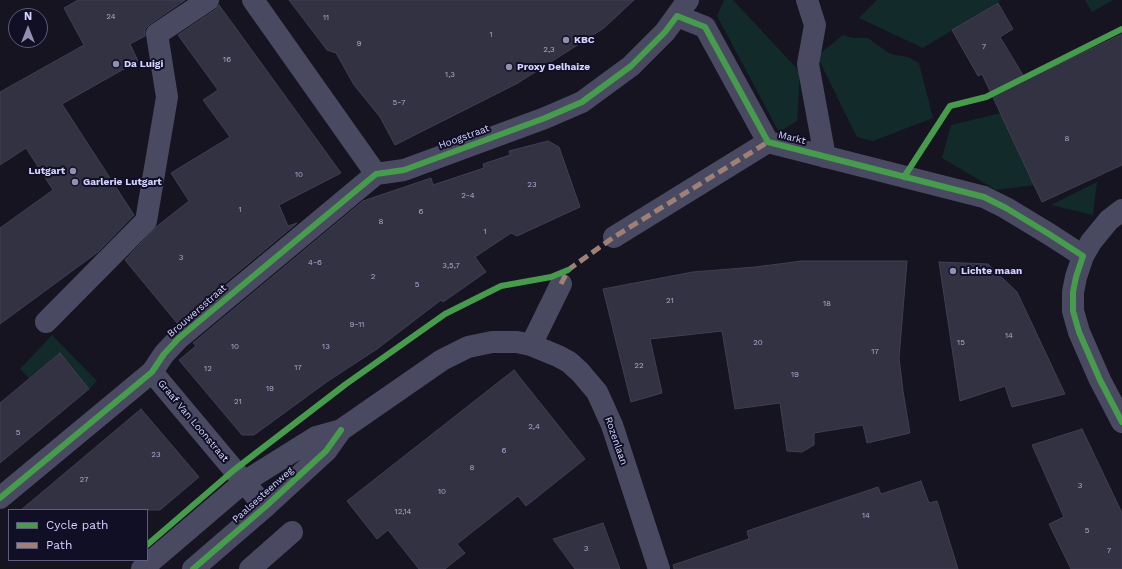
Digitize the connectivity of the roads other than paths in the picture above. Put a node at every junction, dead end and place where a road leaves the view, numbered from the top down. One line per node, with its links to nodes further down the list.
1 (208, 0): 13 (street)
2 (253, 0): 8 (street)
3 (807, 0): 7 (street)
4 (682, 8): 5 (street, Markt); 6 (street, Markt)
5 (557, 112): 8 (street, Hoogstraat)
6 (768, 142): 7 (street, Markt); 10 (street, Markt)
7 (825, 157): 11 (street, Markt)
8 (376, 174): 15 (street, Brouwersstraat)
9 (1122, 210): 11 (street)
10 (614, 238)
11 (1083, 256): 16 (street)
12 (561, 284): 14 (street)
13 (46, 322)
14 (531, 345): 17 (street, Paalsesteenweg); 25 (street, Rozenlaan)
15 (152, 372): 18 (street, Graaf Van Loonstraat); 19 (street, Brouwersstraat)
16 (1122, 422)
17 (341, 430): 18 (street, Paalsesteenweg); 20 (street, Paalsesteenweg)
18 (244, 482): 20 (street, Graaf Van Loonstraat); 22 (street, Paalsesteenweg)
19 (0, 498)
20 (265, 507): 23 (street, Paalsesteenweg)
21 (292, 532): 24 (street)
22 (142, 569)
23 (193, 569)
24 (250, 569)
25 (659, 569)

